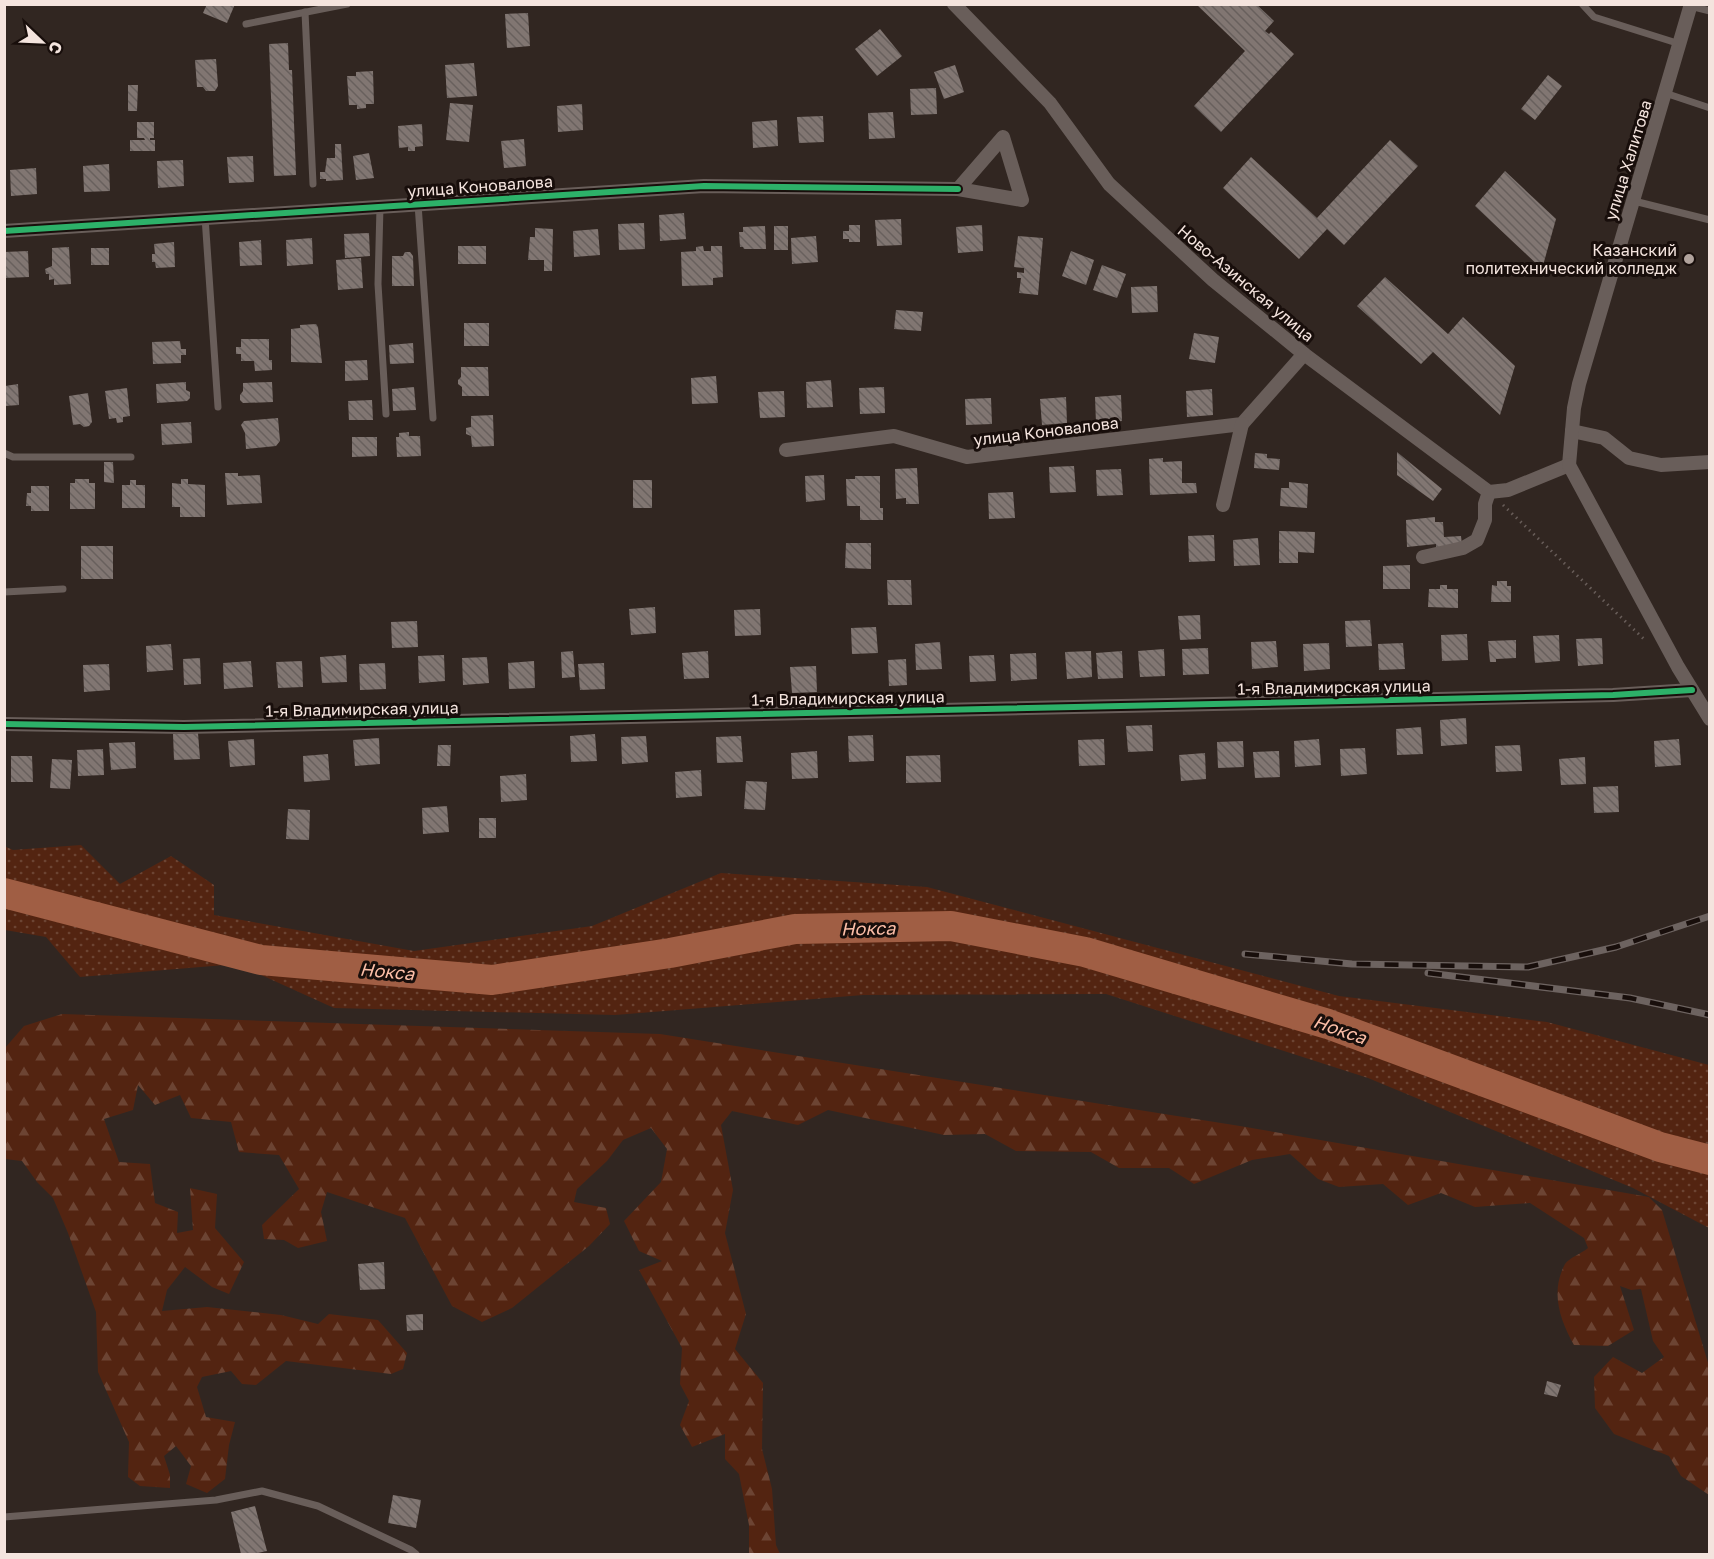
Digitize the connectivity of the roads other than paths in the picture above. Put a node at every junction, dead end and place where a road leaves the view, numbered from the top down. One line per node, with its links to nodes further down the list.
1 (347, 4): 6 (lane)
2 (954, 4): 19 (street, Ново-Азинская улица)
3 (1582, 4): 8 (lane)
4 (1691, 5): 5 (lane); 8 (street, улица Халитова)
5 (1710, 11)
6 (305, 12): 7 (lane); 11 (lane)
7 (246, 24)
8 (1680, 44): 9 (street, улица Халитова)
9 (1665, 93): 10 (lane); 13 (street, улица Халитова)
10 (1710, 108)
11 (313, 184)
12 (958, 189): 12 (street, улица Коновалова); 14 (street, улица Коновалова)
13 (1634, 201): 17 (lane); 24 (street, улица Халитова)
14 (418, 204): 15 (street, улица Коновалова); 22 (lane)
15 (380, 206): 16 (street, улица Коновалова); 21 (lane)
16 (205, 218): 18 (street, улица Коновалова); 20 (lane)
17 (1710, 220)
18 (4, 231)
19 (1304, 354): 23 (street); 30 (street, Ново-Азинская улица)
20 (218, 407)
21 (386, 414)
22 (433, 418)
23 (1242, 423): 25 (street, улица Коновалова); 31 (street)
24 (1572, 431): 28 (street); 29 (street, улица Халитова)
25 (786, 450)
26 (4, 453): 27 (lane)
27 (130, 457)
28 (1710, 462)
29 (1569, 465): 30 (street); 35 (street)
30 (1489, 492): 32 (street)
31 (1223, 505)
32 (1423, 557)
33 (63, 589): 34 (lane)
34 (4, 592)
35 (1692, 690): 36 (street); 37 (street, 1-я Владимирская улица)
36 (1710, 719)
37 (4, 724)
38 (4, 1517): 39 (lane)
39 (416, 1554)

